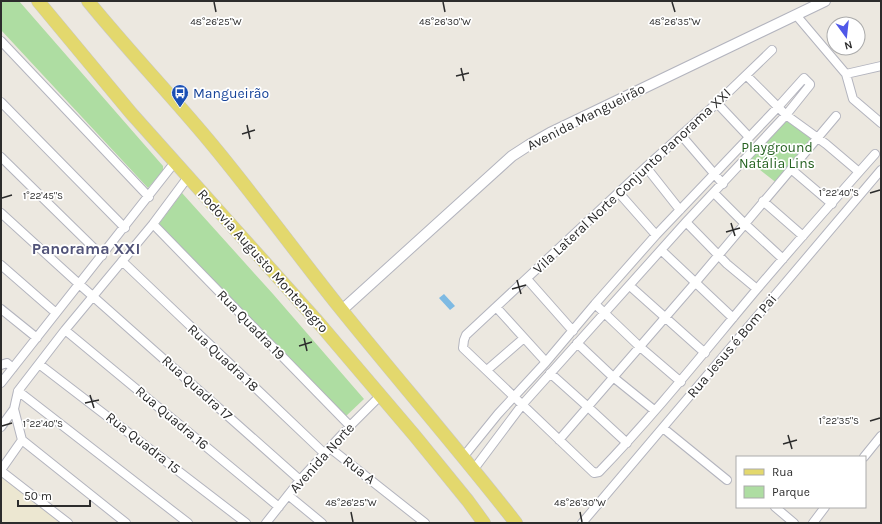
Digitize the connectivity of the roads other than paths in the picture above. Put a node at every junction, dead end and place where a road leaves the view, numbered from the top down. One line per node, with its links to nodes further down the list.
1 (38, 1): 21 (main road, Rodovia Augusto Montenegro)
2 (88, 1): 57 (main road, Rodovia Augusto Montenegro)
3 (825, 1): 4 (street, Avenida Mangueirão)
4 (796, 15): 8 (street); 57 (street, Avenida Mangueirão)
5 (1, 41): 31 (street)
6 (772, 50): 9 (street, Vila Lateral Norte Conjunto Panorama XXI)
7 (881, 66): 8 (street)
8 (846, 74): 15 (street)
9 (746, 75): 11 (street, Vila Lateral Norte Conjunto Panorama XXI); 12 (street)
10 (1, 102): 39 (street)
11 (717, 104): 16 (street, Vila Lateral Norte Conjunto Panorama XXI); 17 (street)
12 (778, 107): 13 (street); 13 (street); 17 (street)
13 (786, 115): 18 (street); 28 (street)
14 (836, 116): 18 (street)
15 (881, 123)
16 (681, 135): 22 (street, Vila Lateral Norte Conjunto Panorama XXI); 26 (street)
17 (749, 137): 26 (street)
18 (818, 139): 23 (street); 25 (street)
19 (875, 154): 25 (street)
20 (1, 158): 44 (street)
21 (175, 162): 27 (main road, Rodovia Augusto Montenegro); 31 (street)
22 (646, 167): 29 (street, Vila Lateral Norte Conjunto Panorama XXI); 34 (street)
23 (791, 169): 32 (street); 33 (street)
24 (881, 170): 86 (street, Rua Jesus é Bom Pai)
25 (859, 172): 33 (street)
26 (714, 173): 28 (street); 34 (street)
27 (188, 176): 37 (street); 78 (main road, Rodovia Augusto Montenegro)
28 (723, 184): 30 (street)
29 (619, 193): 40 (street); 48 (street, Vila Lateral Norte Conjunto Panorama XXI)
30 (714, 193): 36 (street); 38 (street)
31 (149, 197): 39 (street)
32 (763, 201): 38 (street); 41 (street)
33 (832, 204): 41 (street)
34 (680, 210): 40 (street)
35 (1, 213): 50 (street)
36 (686, 222): 42 (street); 43 (street)
37 (153, 224): 46 (street); 84 (street, Rua Quadra 19)
38 (744, 224): 43 (street); 45 (street)
39 (125, 228): 44 (street)
40 (656, 235): 54 (street)
41 (803, 236): 45 (street)
42 (661, 250): 49 (street); 51 (street)
43 (718, 255): 49 (street); 52 (street)
44 (102, 256): 50 (street)
45 (783, 259): 52 (street)
46 (122, 262): 53 (street); 91 (street, Rua Quadra 18)
47 (1, 266): 58 (street)
48 (527, 279): 55 (street, Vila Lateral Norte Conjunto Panorama XXI); 63 (street)
49 (695, 283): 60 (street); 61 (street)
50 (79, 284): 53 (street); 58 (street)
51 (630, 286): 59 (street); 60 (street)
52 (757, 289): 61 (street)
53 (93, 296): 62 (street); 96 (street, Rua Quadra 17)
54 (595, 304): 59 (street); 63 (street)
55 (496, 308): 65 (street); 72 (street, Vila Lateral Norte Conjunto Panorama XXI)
56 (1, 309): 64 (street)
57 (342, 310): 92 (main road, Rodovia Augusto Montenegro)
58 (56, 313): 64 (street)
59 (605, 314): 66 (street); 67 (street)
60 (664, 317): 67 (street); 68 (street)
61 (733, 318): 68 (street)
62 (65, 330): 71 (street); 99 (street, Rua Quadra 16)
63 (573, 331): 69 (street)
64 (37, 338): 70 (street)
65 (524, 338): 69 (street); 72 (street)
66 (577, 343): 73 (street); 74 (street)
67 (639, 346): 74 (street); 75 (street)
68 (705, 353): 75 (street)
69 (546, 362): 79 (street)
70 (6, 363): 76 (street)
71 (39, 364): 77 (street); 105 (street, Rua Quadra 15)
72 (487, 370): 79 (street)
73 (550, 374): 80 (street); 81 (street)
74 (613, 377): 81 (street); 83 (street)
75 (681, 382): 83 (street)
76 (1, 383)
77 (18, 391): 82 (street); 104 (street)
78 (380, 396): 84 (street, Avenida Norte); 109 (main road, Rodovia Augusto Montenegro)
79 (514, 397): 80 (street); 92 (street)
80 (522, 405): 89 (street); 94 (street)
81 (588, 407): 89 (street); 90 (street)
82 (14, 409): 85 (street); 88 (street)
83 (654, 410): 90 (street)
84 (350, 426): 91 (street, Avenida Norte)
85 (1, 427)
86 (663, 428): 97 (street); 111 (street, Rua Jesus é Bom Pai)
87 (881, 436): 93 (street)
88 (22, 440): 95 (street); 103 (street)
89 (559, 440): 90 (street)
90 (627, 443)
91 (327, 451): 96 (street, Avenida Norte); 108 (street, Rua A)
92 (464, 456): 94 (main road, Rodovia Augusto Montenegro)
93 (865, 456)
94 (474, 469): 110 (main road, Rodovia Augusto Montenegro)
95 (1, 470): 102 (street)
96 (300, 480): 98 (street, Avenida Norte)
97 (727, 480)
98 (288, 495): 99 (street, Avenida Norte); 107 (street)
99 (279, 507): 106 (street, Avenida Norte)
100 (776, 508): 112 (street)
101 (824, 508): 113 (street)
102 (68, 523)
103 (126, 523)
104 (188, 523)
105 (246, 523)
106 (266, 523)
107 (322, 523)
108 (425, 523)
109 (484, 523)
110 (516, 523)
111 (582, 523)
112 (794, 523)
113 (813, 523)

